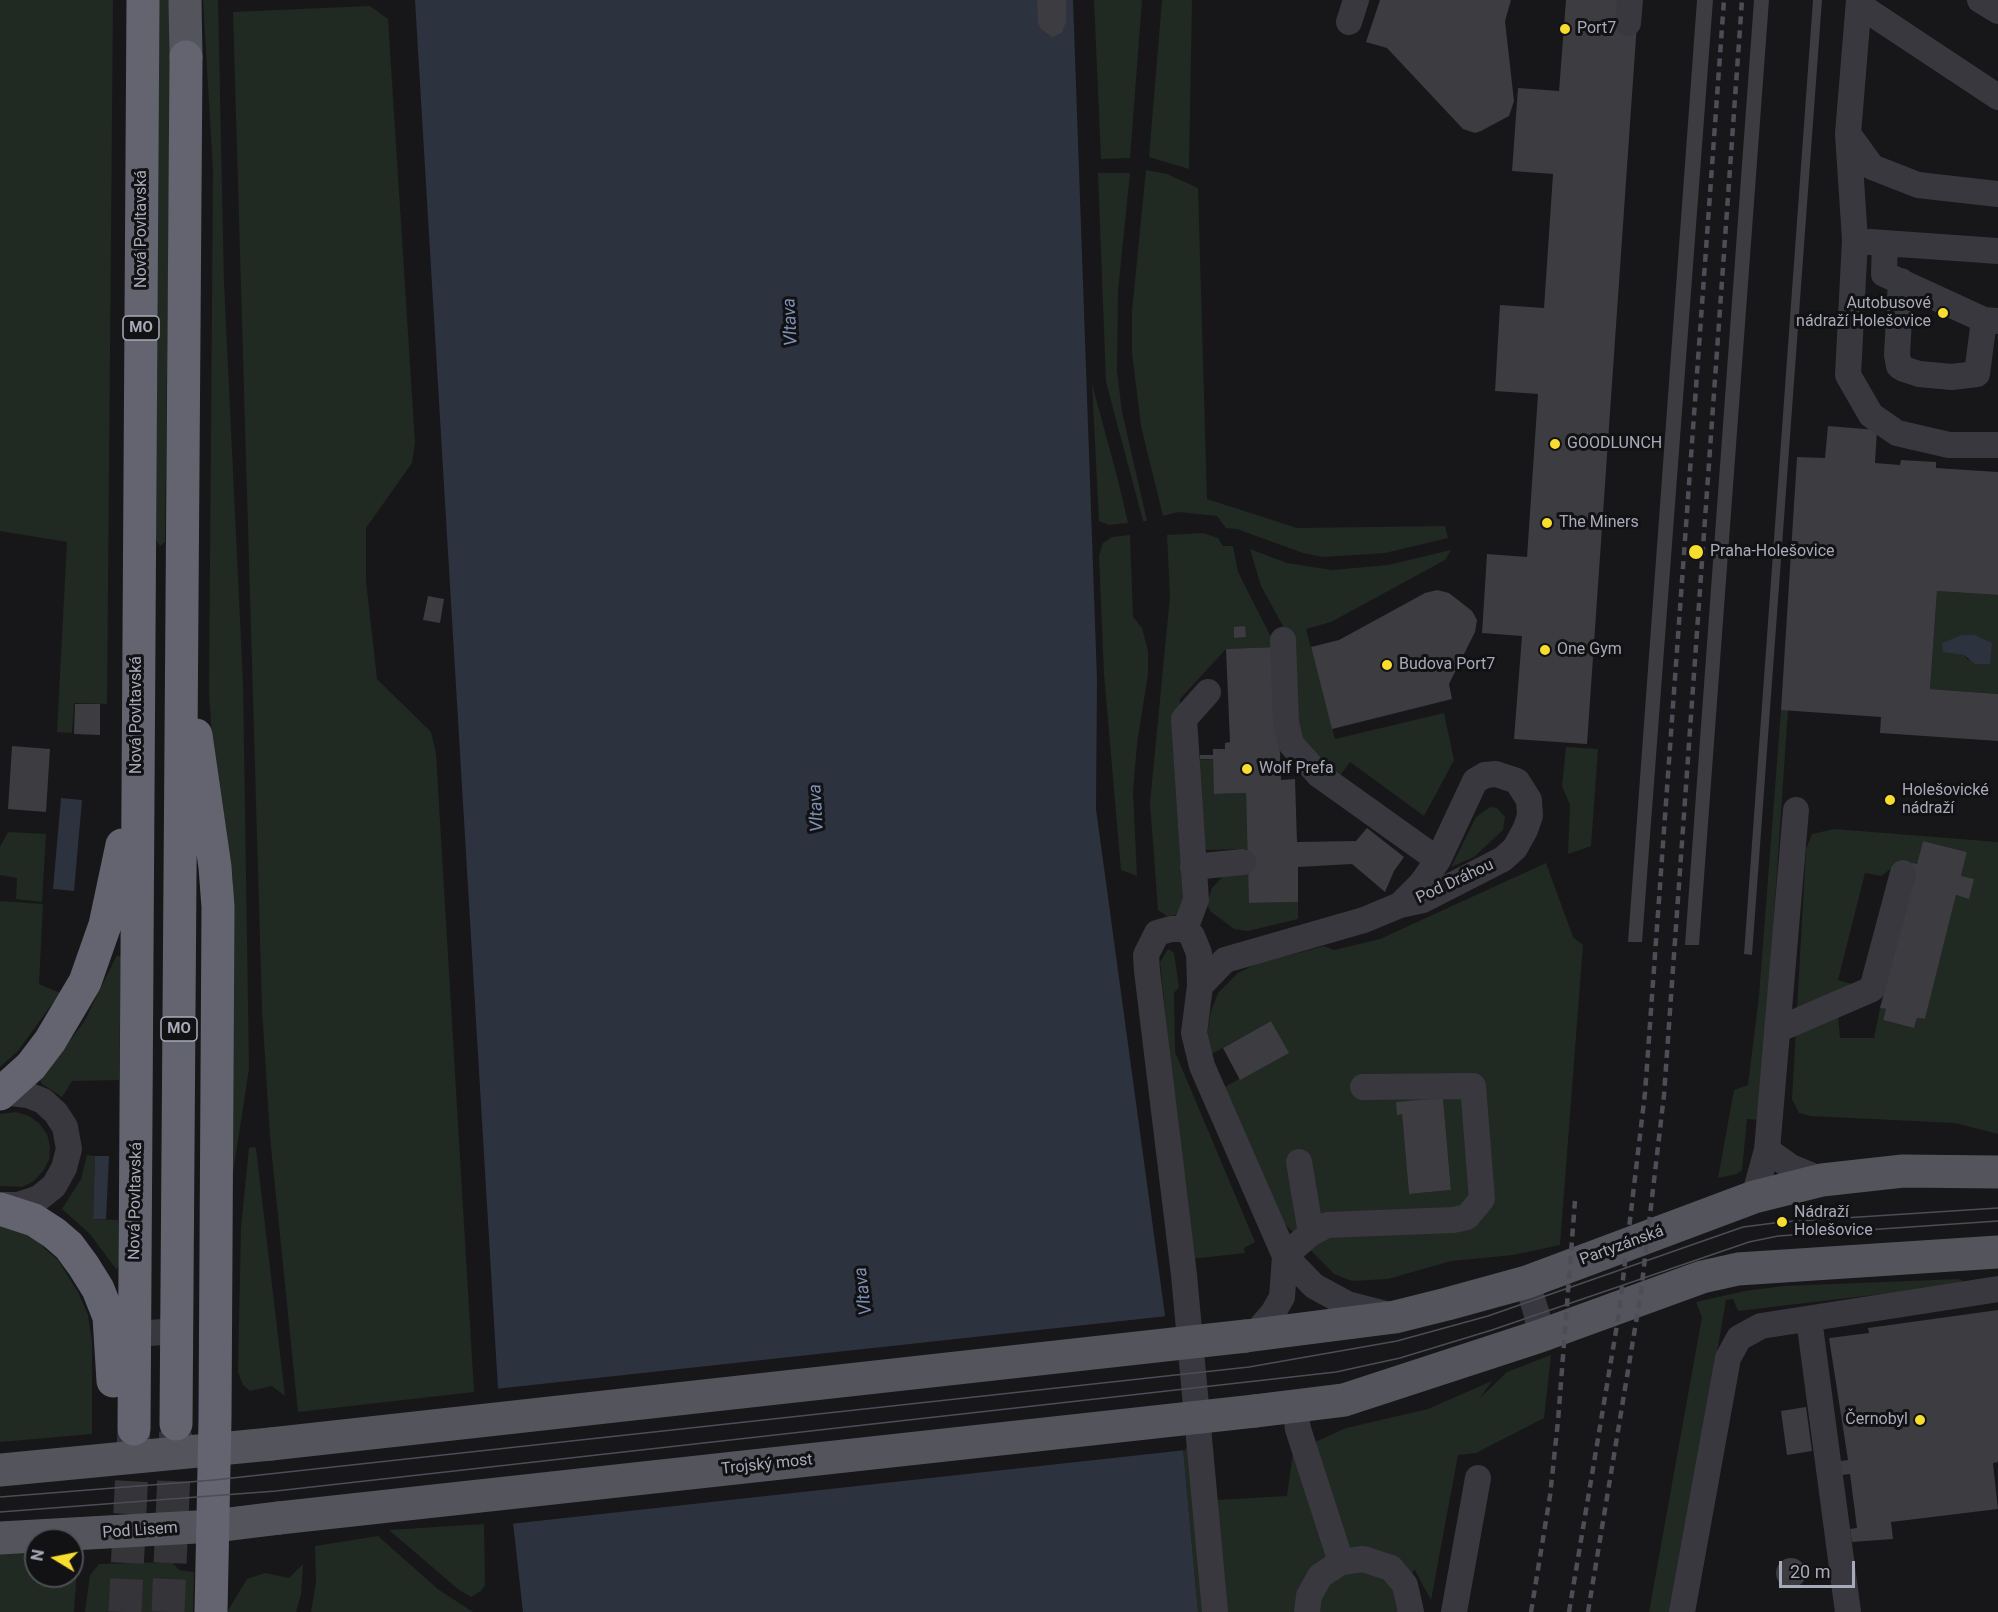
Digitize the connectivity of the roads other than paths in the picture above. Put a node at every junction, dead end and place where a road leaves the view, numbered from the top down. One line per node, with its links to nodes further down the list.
1 (143, 0): 19 (highway, Nová Povltavská / MO)
2 (185, 0): 6 (main road, MO)
3 (1980, 0): 5 (lane)
4 (1859, 3): 7 (lane); 8 (lane)
5 (1998, 11)
6 (186, 57): 16 (highway, MO)
7 (1998, 97)
8 (1848, 134): 9 (lane); 10 (lane)
9 (1998, 194)
10 (1855, 240): 11 (lane); 15 (lane)
11 (1885, 243): 12 (lane); 13 (lane)
12 (1998, 251)
13 (1901, 281): 14 (lane); 14 (lane)
14 (1991, 321)
15 (1998, 445)
16 (181, 635): 44 (highway, MO); 50 (highway)
17 (1283, 640): 21 (lane, Pod Dráhou)
18 (1208, 692): 23 (lane)
19 (137, 752): 30 (highway); 45 (highway, Nová Povltavská / MO)
20 (1796, 810): 28 (lane)
21 (1438, 860): 25 (lane, Pod Dráhou); 25 (lane, Pod Dráhou)
22 (1243, 862): 23 (lane)
23 (1193, 867): 26 (lane)
24 (1903, 873): 28 (lane)
25 (1400, 905): 27 (lane, Pod Dráhou)
26 (1185, 929): 27 (lane); 58 (lane)
27 (1200, 986): 39 (lane)
28 (1777, 1030): 31 (lane)
29 (1363, 1087): 37 (lane)
30 (1, 1093): 36 (lane)
31 (1767, 1150): 34 (lane); 35 (lane)
32 (1299, 1162): 37 (lane)
33 (1998, 1172): 34 (main road, Partyzánská)
34 (1822, 1180): 35 (main road, Partyzánská)
35 (1754, 1197): 40 (main road, Partyzánská)
36 (0, 1207): 45 (highway, Nová Povltavská / MO)
37 (1311, 1233): 39 (lane)
38 (1998, 1252): 47 (main road)
39 (1285, 1256): 42 (lane); 46 (lane)
40 (1527, 1282): 42 (main road, Partyzánská); 47 (lane)
41 (1998, 1289): 43 (lane)
42 (1395, 1317): 46 (main road, Partyzánská)
43 (1809, 1319): 62 (lane); 63 (lane)
44 (177, 1331): 45 (lane); 49 (highway, MO)
45 (135, 1334)
46 (1250, 1336): 50 (main road, bridge)
47 (1540, 1336): 48 (main road)
48 (1295, 1407): 53 (main road, Trojský most, bridge); 56 (lane)
49 (176, 1424)
50 (214, 1450): 51 (main road); 54 (highway)
51 (0, 1470)
52 (1478, 1478): 61 (lane)
53 (279, 1518): 54 (main road, Pod Lisem)
54 (214, 1526): 55 (main road, Pod Lisem); 57 (highway)
55 (0, 1539)
56 (1341, 1562): 59 (lane); 60 (lane)
57 (211, 1612)
58 (1215, 1612)
59 (1307, 1612)
60 (1412, 1612)
61 (1454, 1612)
62 (1682, 1612)
63 (1848, 1612)

